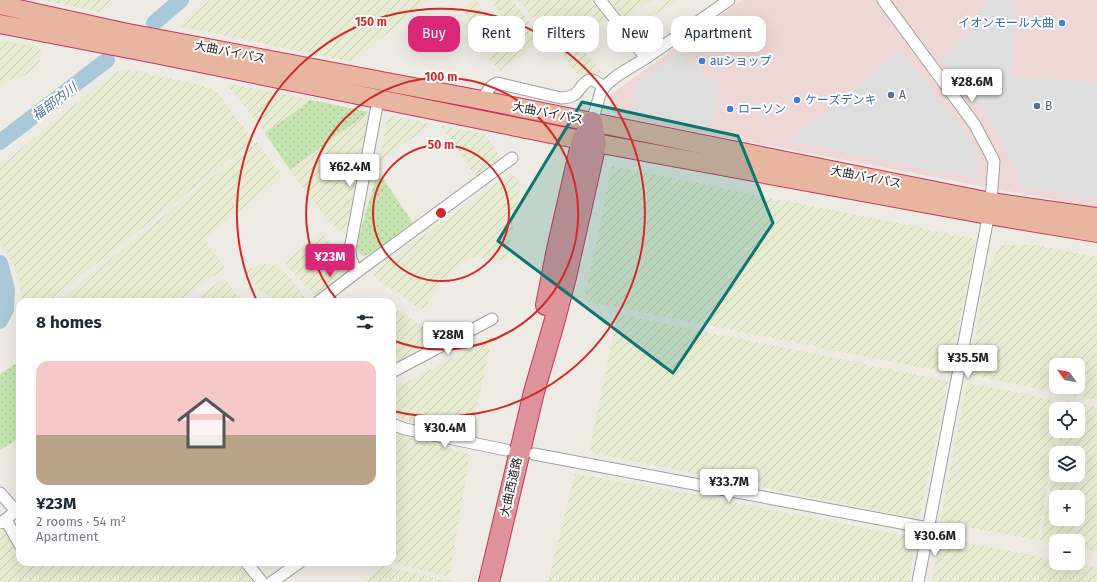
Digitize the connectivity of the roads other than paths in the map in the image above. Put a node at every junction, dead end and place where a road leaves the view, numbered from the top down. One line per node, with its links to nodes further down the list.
1 (600, 0): 6 (street)
2 (729, 0): 6 (street)
3 (882, 0): 13 (street)
4 (0, 5): 9 (highway, 大曲バイパス)
5 (0, 24): 8 (highway, 大曲バイパス)
6 (646, 58): 7 (street)
7 (604, 88): 9 (street); 10 (street)
8 (378, 100): 11 (highway, 大曲バイパス); 16 (street)
9 (482, 100): 10 (highway, 大曲バイパス)
10 (592, 122): 11 (highway, 大曲西道路); 13 (highway, 大曲バイパス)
11 (589, 142): 13 (highway, 大曲バイパス); 33 (highway, 大曲西道路)
12 (512, 158): 16 (street)
13 (989, 209): 14 (highway, 大曲バイパス); 15 (highway, 大曲バイパス); 27 (street)
14 (1097, 217)
15 (1097, 233)
16 (357, 272): 17 (street)
17 (323, 298)
18 (492, 319): 19 (street)
19 (396, 370)
20 (396, 426): 21 (street)
21 (506, 450)
22 (534, 454): 27 (street)
23 (0, 493): 24 (street)
24 (16, 507)
25 (16, 511): 26 (street)
26 (3, 522): 28 (street)
27 (928, 528): 34 (street)
28 (16, 540)
29 (249, 566): 31 (street)
30 (294, 566): 32 (street)
31 (262, 582)
32 (272, 582)
33 (489, 582)
34 (918, 582)

